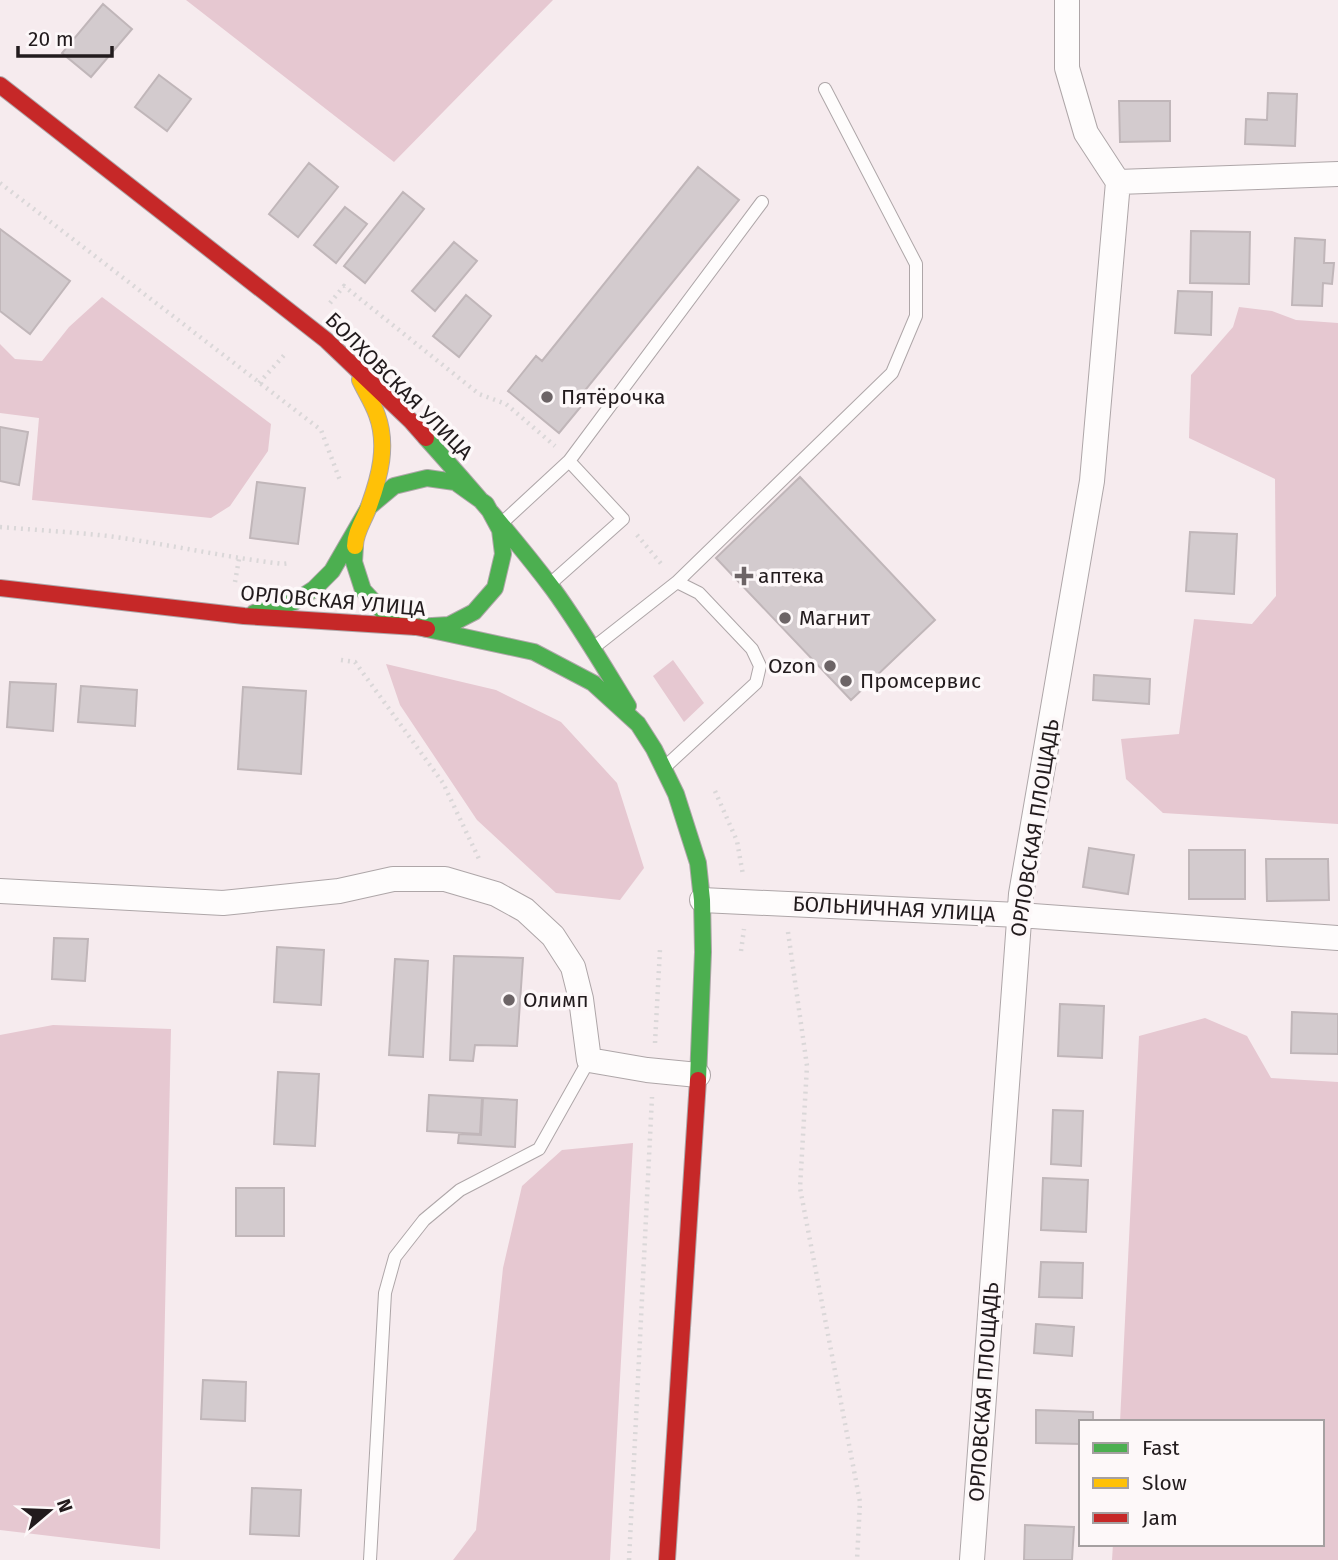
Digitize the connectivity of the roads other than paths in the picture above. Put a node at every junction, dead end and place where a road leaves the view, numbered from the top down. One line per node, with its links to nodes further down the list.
1 (1067, 0): 5 (street)
2 (0, 85): 7 (main road, БОЛХОВСКАЯ УЛИЦА)
3 (825, 89): 12 (lane)
4 (1338, 174): 5 (street)
5 (1118, 182): 22 (street, ОРЛОВСКАЯ ПЛОЩАДЬ)
6 (762, 202): 8 (lane)
7 (327, 340): 9 (main road, БОЛХОВСКАЯ УЛИЦА); 10 (main road)
8 (569, 461): 11 (lane); 13 (lane)
9 (486, 504): 10 (main road); 11 (main road, БОЛХОВСКАЯ УЛИЦА); 16 (main road)
10 (369, 507): 15 (main road); 16 (main road)
11 (501, 524): 13 (main road, БОЛХОВСКАЯ УЛИЦА)
12 (677, 582): 17 (lane); 19 (lane)
13 (549, 585): 17 (main road, БОЛХОВСКАЯ УЛИЦА)
14 (0, 588): 15 (main road, ОРЛОВСКАЯ УЛИЦА)
15 (244, 616): 16 (main road, ОРЛОВСКАЯ УЛИЦА)
16 (416, 627): 18 (main road, ОРЛОВСКАЯ УЛИЦА)
17 (593, 649): 18 (main road, БОЛХОВСКАЯ УЛИЦА)
18 (638, 724): 19 (main road)
19 (664, 769): 21 (main road)
20 (0, 891): 24 (street)
21 (702, 900): 22 (street, БОЛЬНИЧНАЯ УЛИЦА); 25 (main road)
22 (1019, 915): 23 (street, БОЛЬНИЧНАЯ УЛИЦА); 28 (street, ОРЛОВСКАЯ ПЛОЩАДЬ)
23 (1338, 938)
24 (589, 1060): 25 (street); 26 (lane)
25 (698, 1076): 27 (main road)
26 (370, 1560)
27 (667, 1560)
28 (972, 1560)

